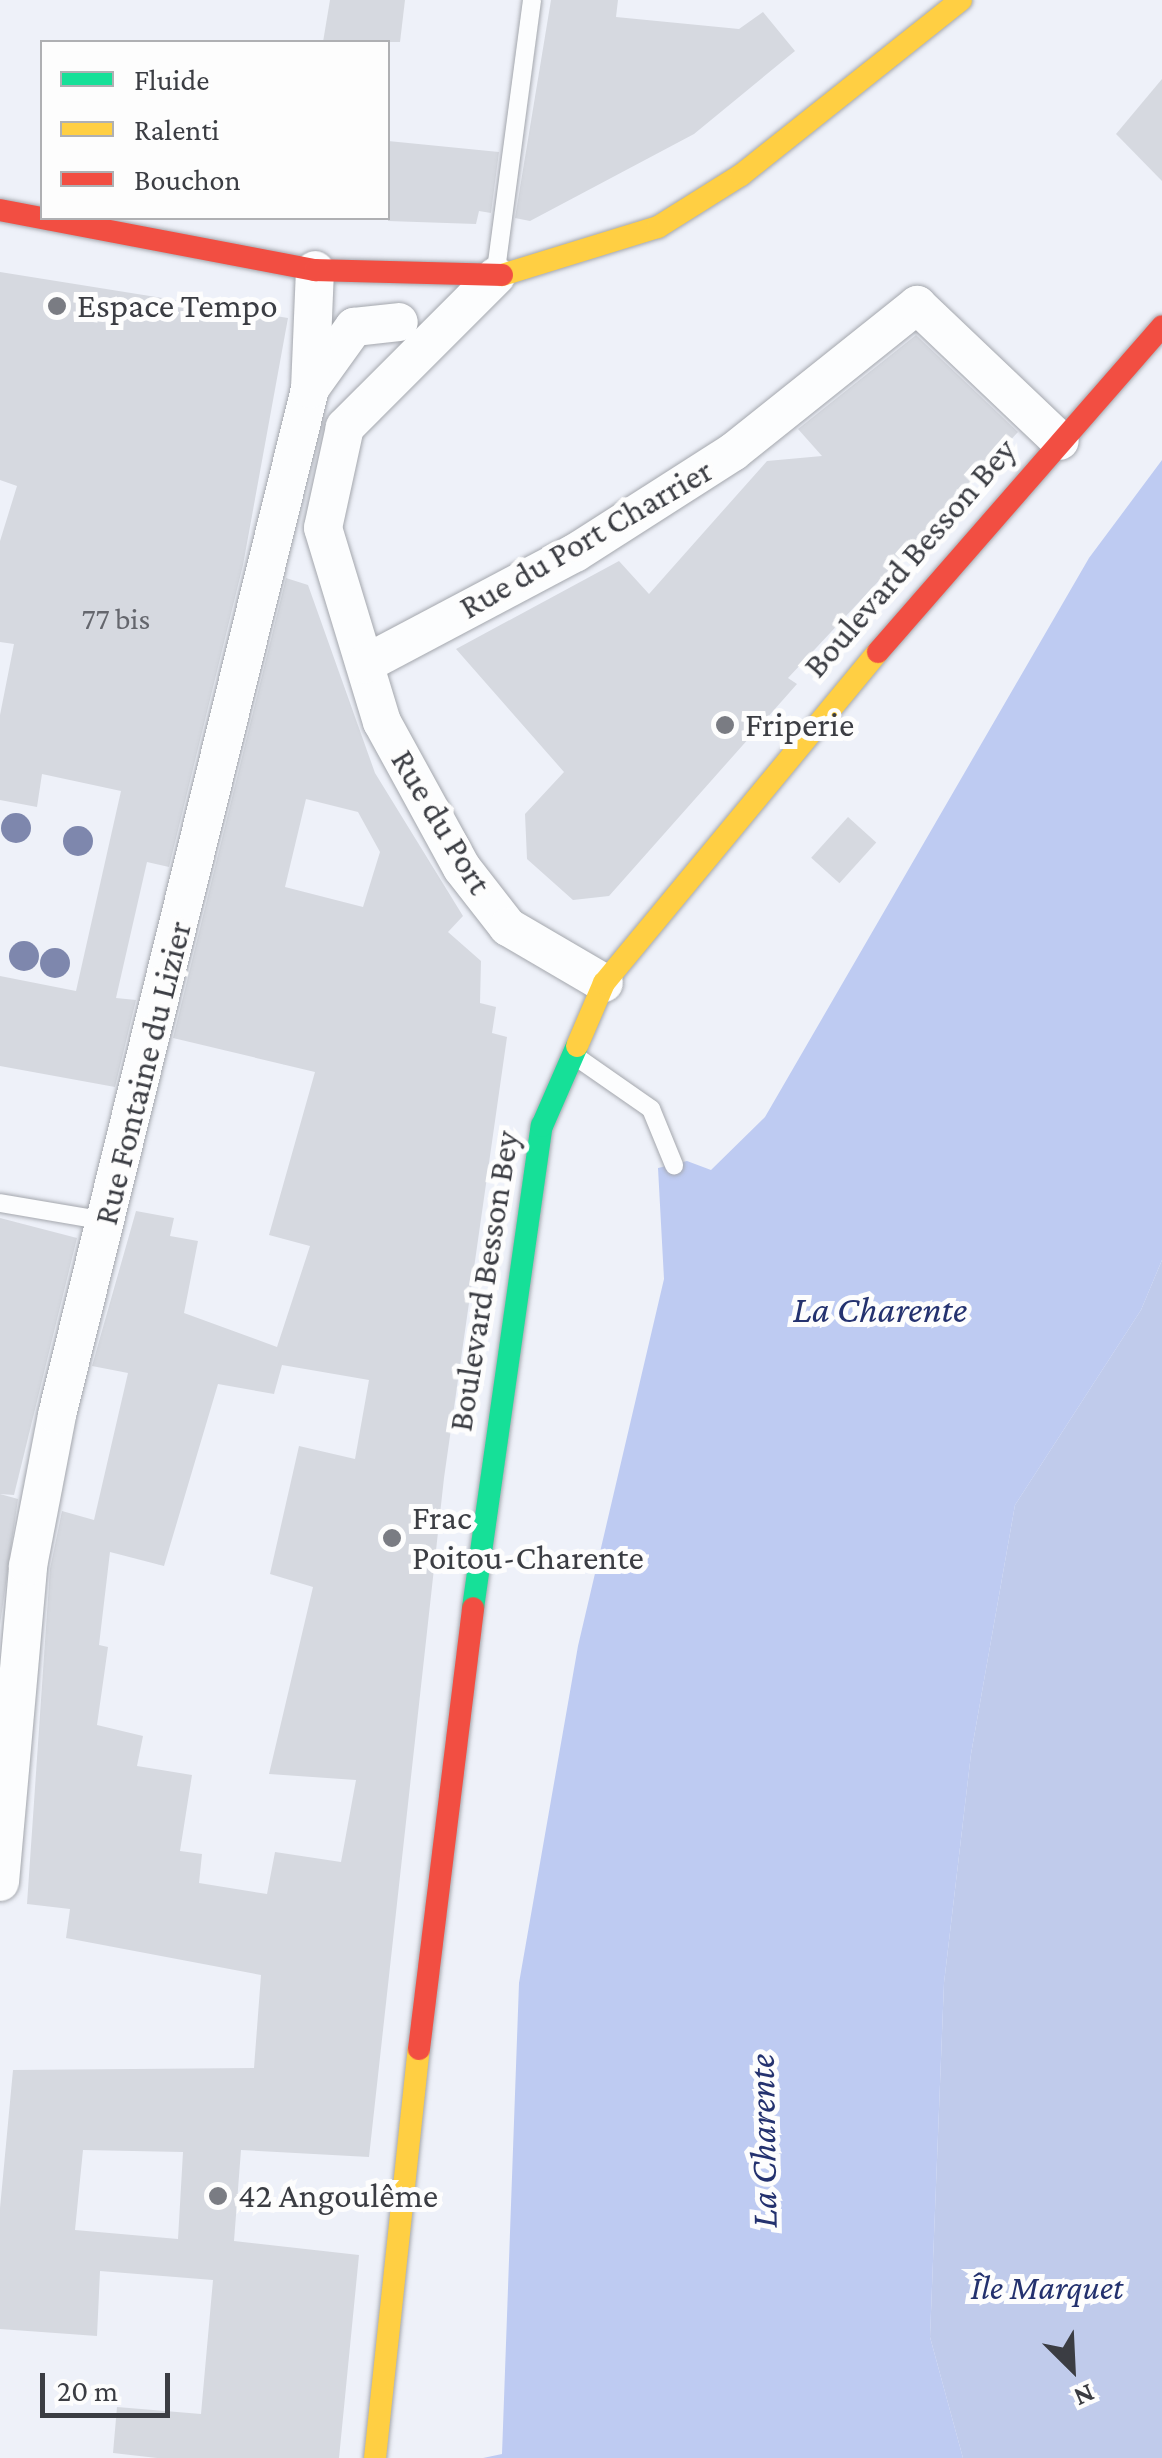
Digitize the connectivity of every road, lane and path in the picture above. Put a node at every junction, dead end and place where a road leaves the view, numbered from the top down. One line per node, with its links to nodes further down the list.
1 (532, 0): 8 (lane)
2 (961, 0): 8 (main road)
3 (0, 210): 4 (main road)
4 (40, 218)
5 (53, 220): 6 (main road)
6 (316, 270): 7 (main road); 11 (street, Rue Fontaine du Lizier)
7 (380, 275): 8 (main road); 10 (street)
8 (496, 276): 10 (street)
9 (1162, 326): 12 (main road, Boulevard Besson Bey)
10 (406, 337): 11 (street); 13 (street)
11 (310, 390): 18 (street, Rue Fontaine du Lizier)
12 (1060, 441): 13 (street, Rue du Port Charrier); 14 (main road, Boulevard Besson Bey)
13 (364, 664): 14 (street, Rue du Port)
14 (604, 984): 15 (main road, Boulevard Besson Bey)
15 (571, 1055): 16 (lane); 21 (main road, Boulevard Besson Bey)
16 (674, 1165)
17 (0, 1203): 18 (lane)
18 (106, 1221): 19 (street, Rue Fontaine du Lizier)
19 (4, 1775): 20 (street, Rue Fontaine du Lizier)
20 (0, 1882)
21 (376, 2458)

